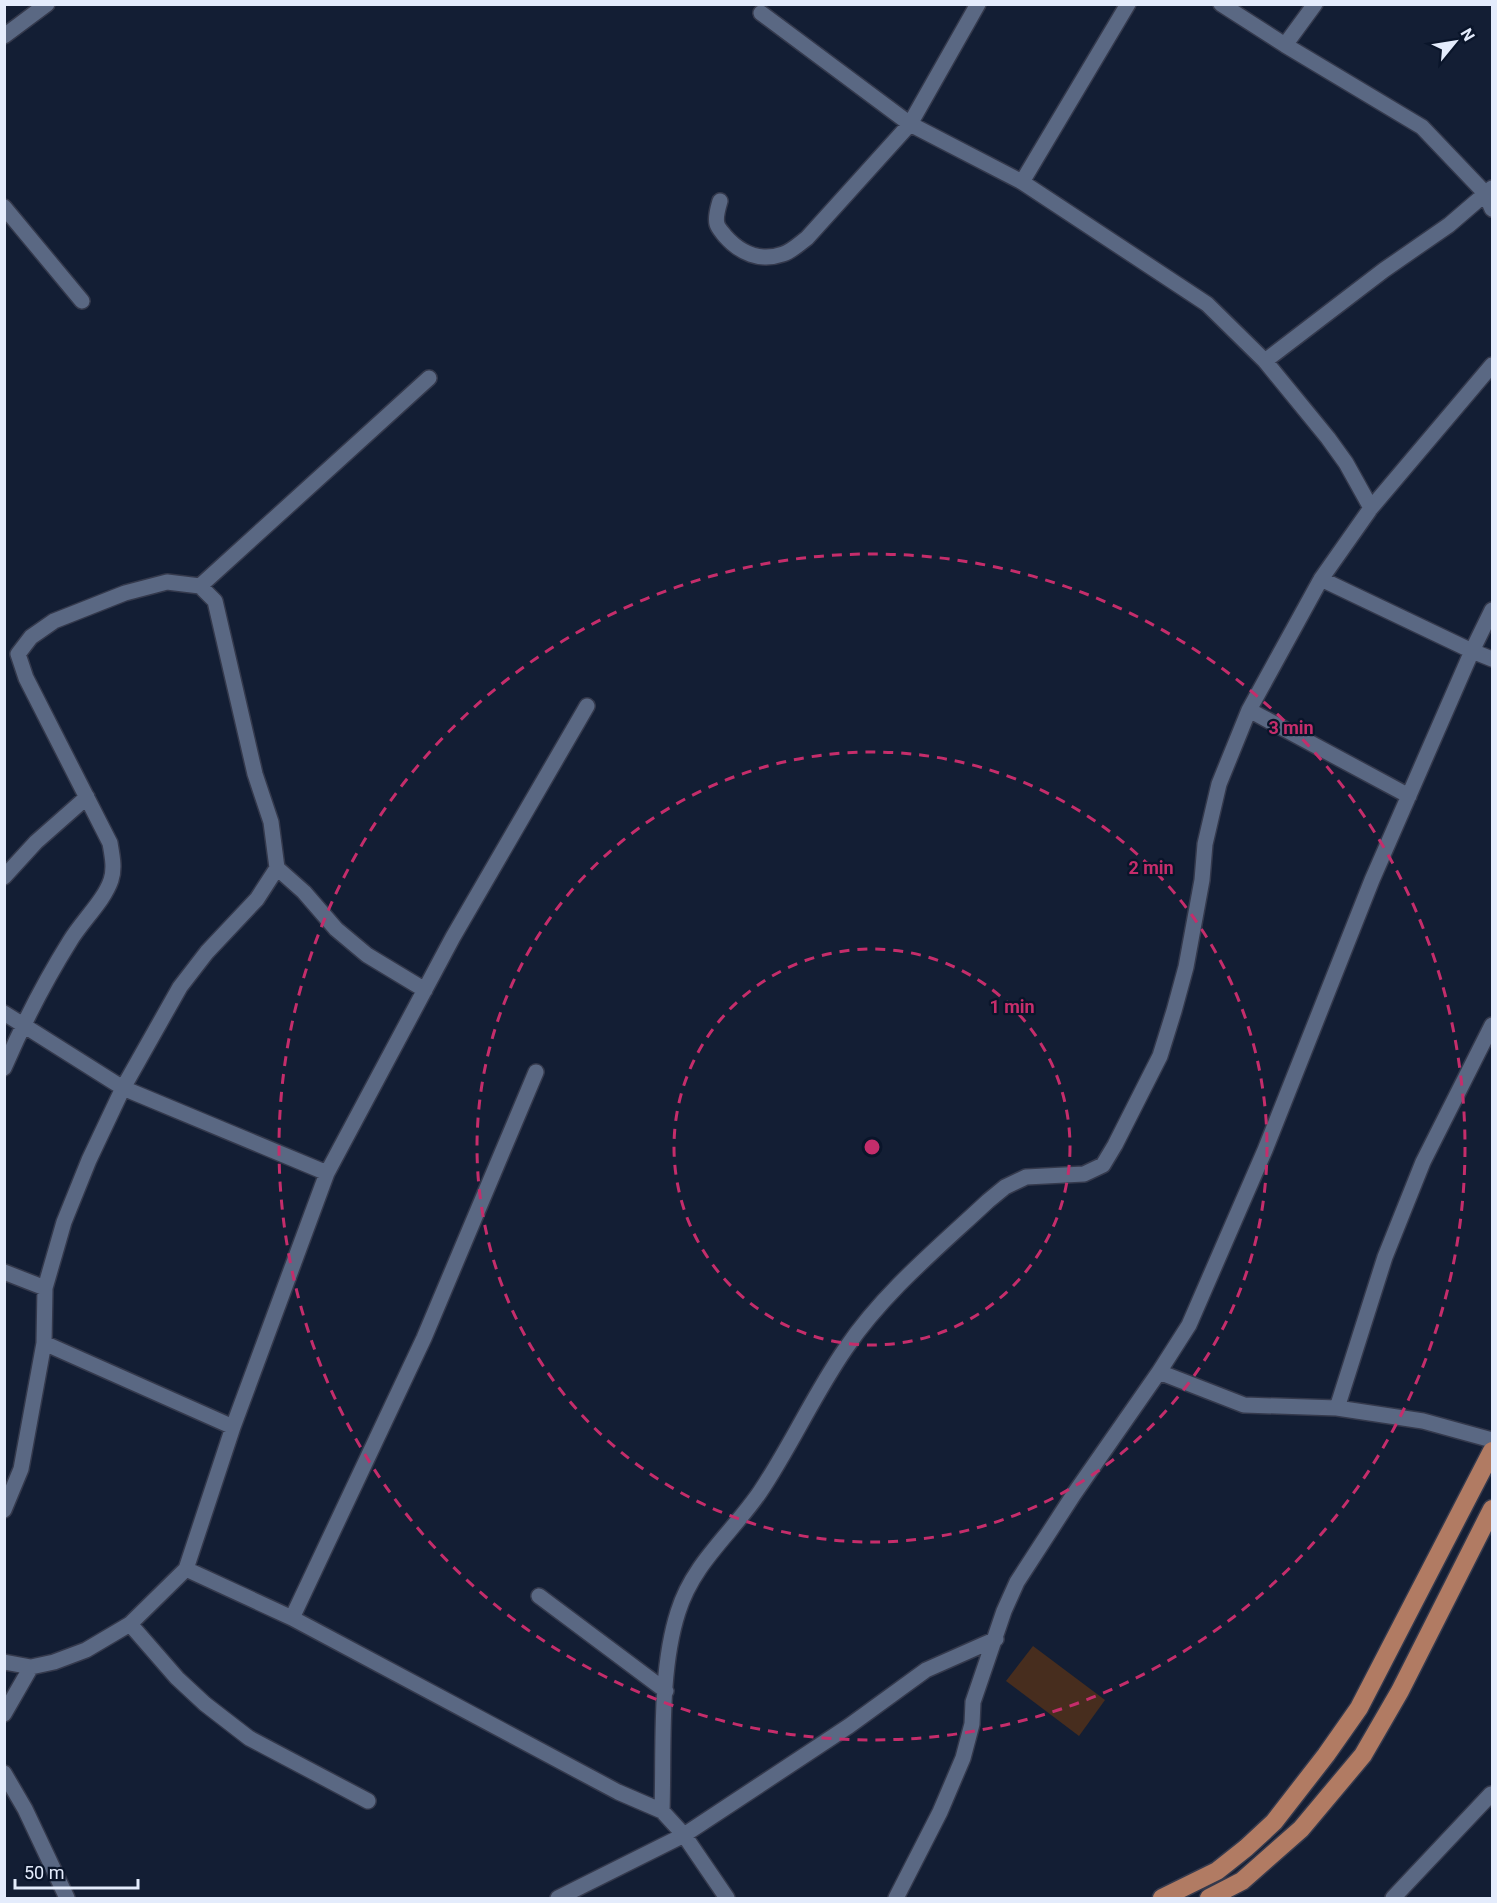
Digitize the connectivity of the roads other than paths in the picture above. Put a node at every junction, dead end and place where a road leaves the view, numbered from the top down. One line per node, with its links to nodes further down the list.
1 (47, 4): 7 (street)
2 (978, 4): 9 (street)
3 (1128, 4): 10 (street)
4 (1221, 4): 8 (street)
5 (1315, 4): 8 (street)
6 (761, 13): 9 (street)
7 (4, 36)
8 (1284, 45): 11 (street)
9 (910, 124): 10 (street); 12 (street)
10 (1022, 182): 16 (street)
11 (1489, 191): 14 (street); 16 (street)
12 (720, 201)
13 (4, 207): 15 (street)
14 (1492, 209)
15 (82, 301)
16 (1265, 361): 19 (street)
17 (1492, 365): 19 (street)
18 (429, 378): 21 (street)
19 (1371, 508): 20 (street)
20 (1321, 579): 24 (street); 28 (street)
21 (201, 586): 23 (street); 31 (street)
22 (1492, 610): 24 (street)
23 (31, 637): 25 (street); 30 (street)
24 (1472, 651): 26 (street); 29 (street)
25 (4, 653)
26 (1492, 659)
27 (587, 706): 33 (street)
28 (1249, 710): 29 (street); 58 (street)
29 (1409, 796): 44 (street)
30 (87, 797): 32 (street); 35 (street)
31 (277, 868): 33 (street); 39 (street)
32 (4, 878)
33 (424, 990): 40 (street)
34 (4, 1013): 35 (street)
35 (23, 1024): 37 (street); 39 (street)
36 (1491, 1031): 45 (street)
37 (4, 1068)
38 (536, 1072): 53 (street)
39 (123, 1088): 40 (street); 42 (street)
40 (327, 1173): 46 (street)
41 (4, 1272): 42 (street)
42 (45, 1288): 43 (street)
43 (44, 1343): 46 (street); 50 (street)
44 (1159, 1372): 45 (street); 55 (street)
45 (1337, 1408): 47 (street)
46 (233, 1427): 51 (street)
47 (1492, 1440)
48 (1492, 1451): 69 (main road)
49 (1492, 1509): 70 (main road)
50 (4, 1510)
51 (186, 1569): 53 (street); 54 (street)
52 (539, 1596): 58 (street)
53 (292, 1618): 63 (street)
54 (130, 1624): 57 (street); 62 (street)
55 (996, 1639): 64 (street); 68 (street)
56 (4, 1662): 57 (street)
57 (31, 1667): 59 (street)
58 (666, 1690): 63 (street)
59 (4, 1714)
60 (4, 1773): 65 (street)
61 (1491, 1794): 71 (street)
62 (368, 1801)
63 (663, 1811): 64 (street)
64 (684, 1835): 66 (street); 67 (street)
65 (67, 1899)
66 (558, 1899)
67 (728, 1899)
68 (896, 1899)
69 (1162, 1899)
70 (1209, 1899)
71 (1393, 1899)

